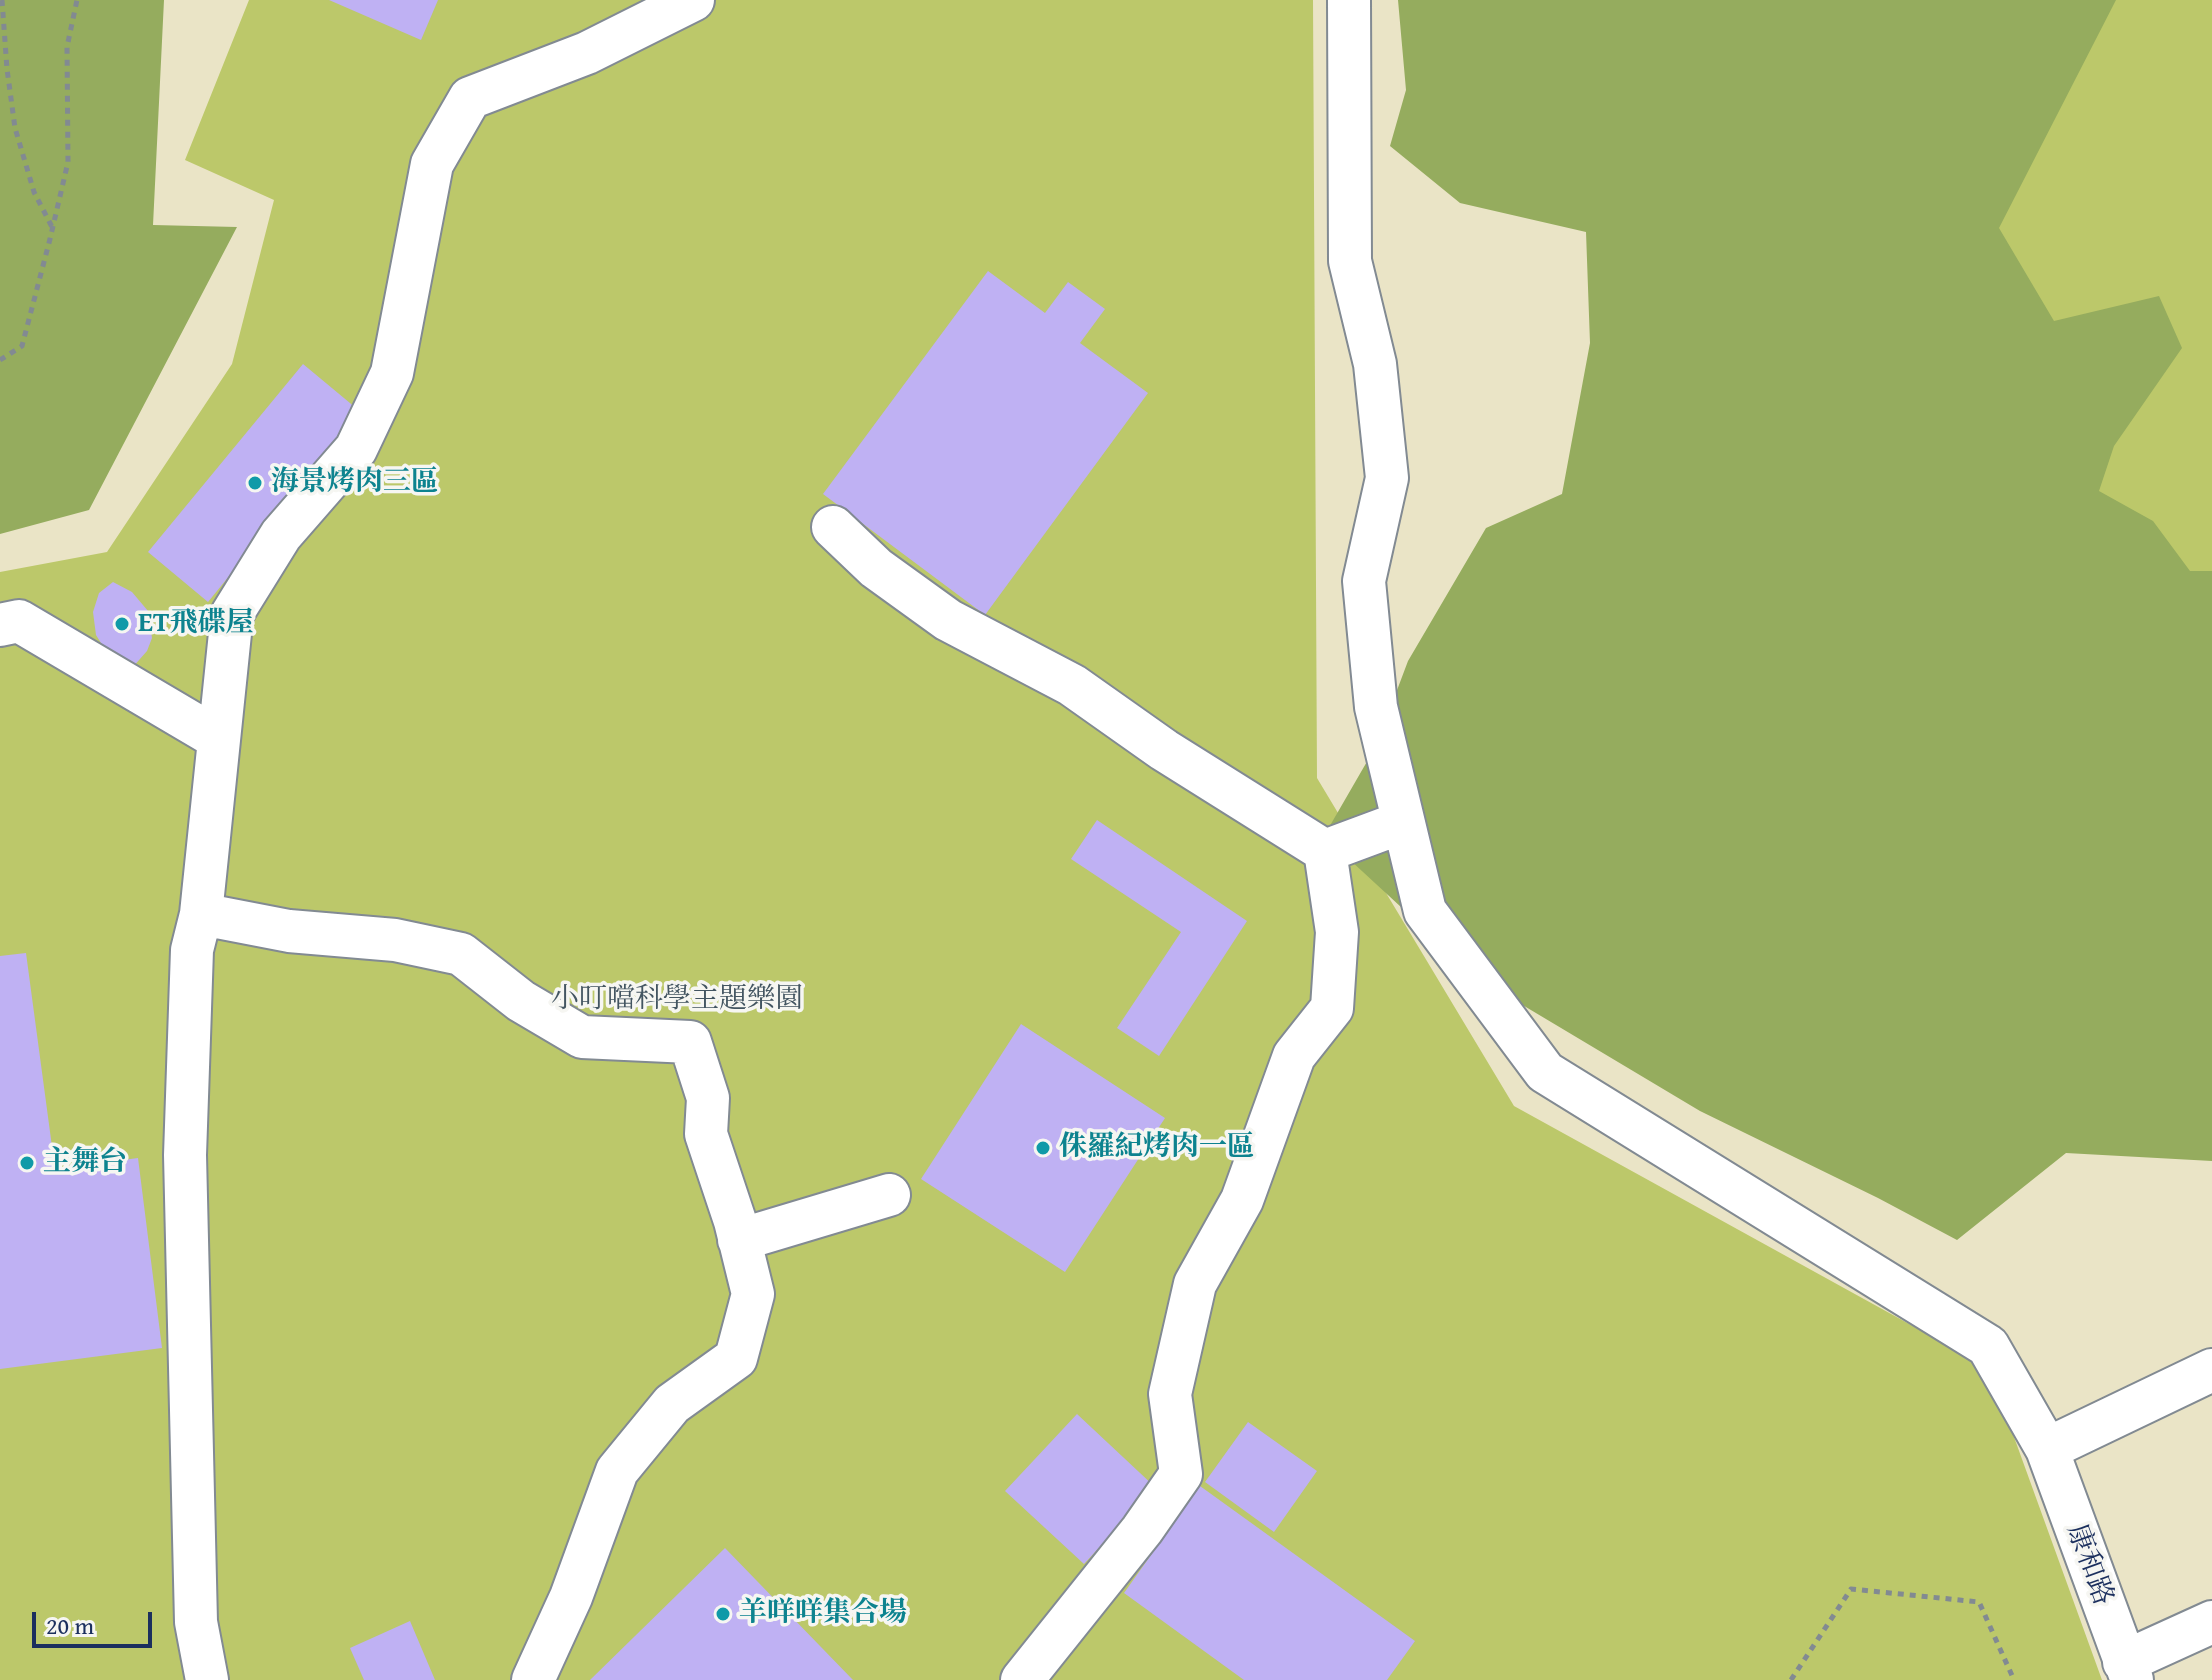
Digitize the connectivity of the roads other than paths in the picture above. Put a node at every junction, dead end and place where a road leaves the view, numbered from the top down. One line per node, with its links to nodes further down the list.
1 (693, 0): 5 (street)
2 (1349, 0): 6 (street, 康和路)
3 (833, 527): 7 (street)
4 (0, 625): 5 (street)
5 (219, 739): 8 (street)
6 (1403, 822): 7 (street); 12 (street, 康和路)
7 (1325, 851): 17 (street)
8 (201, 914): 10 (street); 15 (street)
9 (889, 1195): 10 (street)
10 (739, 1240): 16 (street)
11 (2212, 1370): 12 (street)
12 (2047, 1449): 14 (street, 康和路)
13 (2212, 1622): 14 (street)
14 (2128, 1671)
15 (207, 1680)
16 (533, 1680)
17 (1022, 1680)

